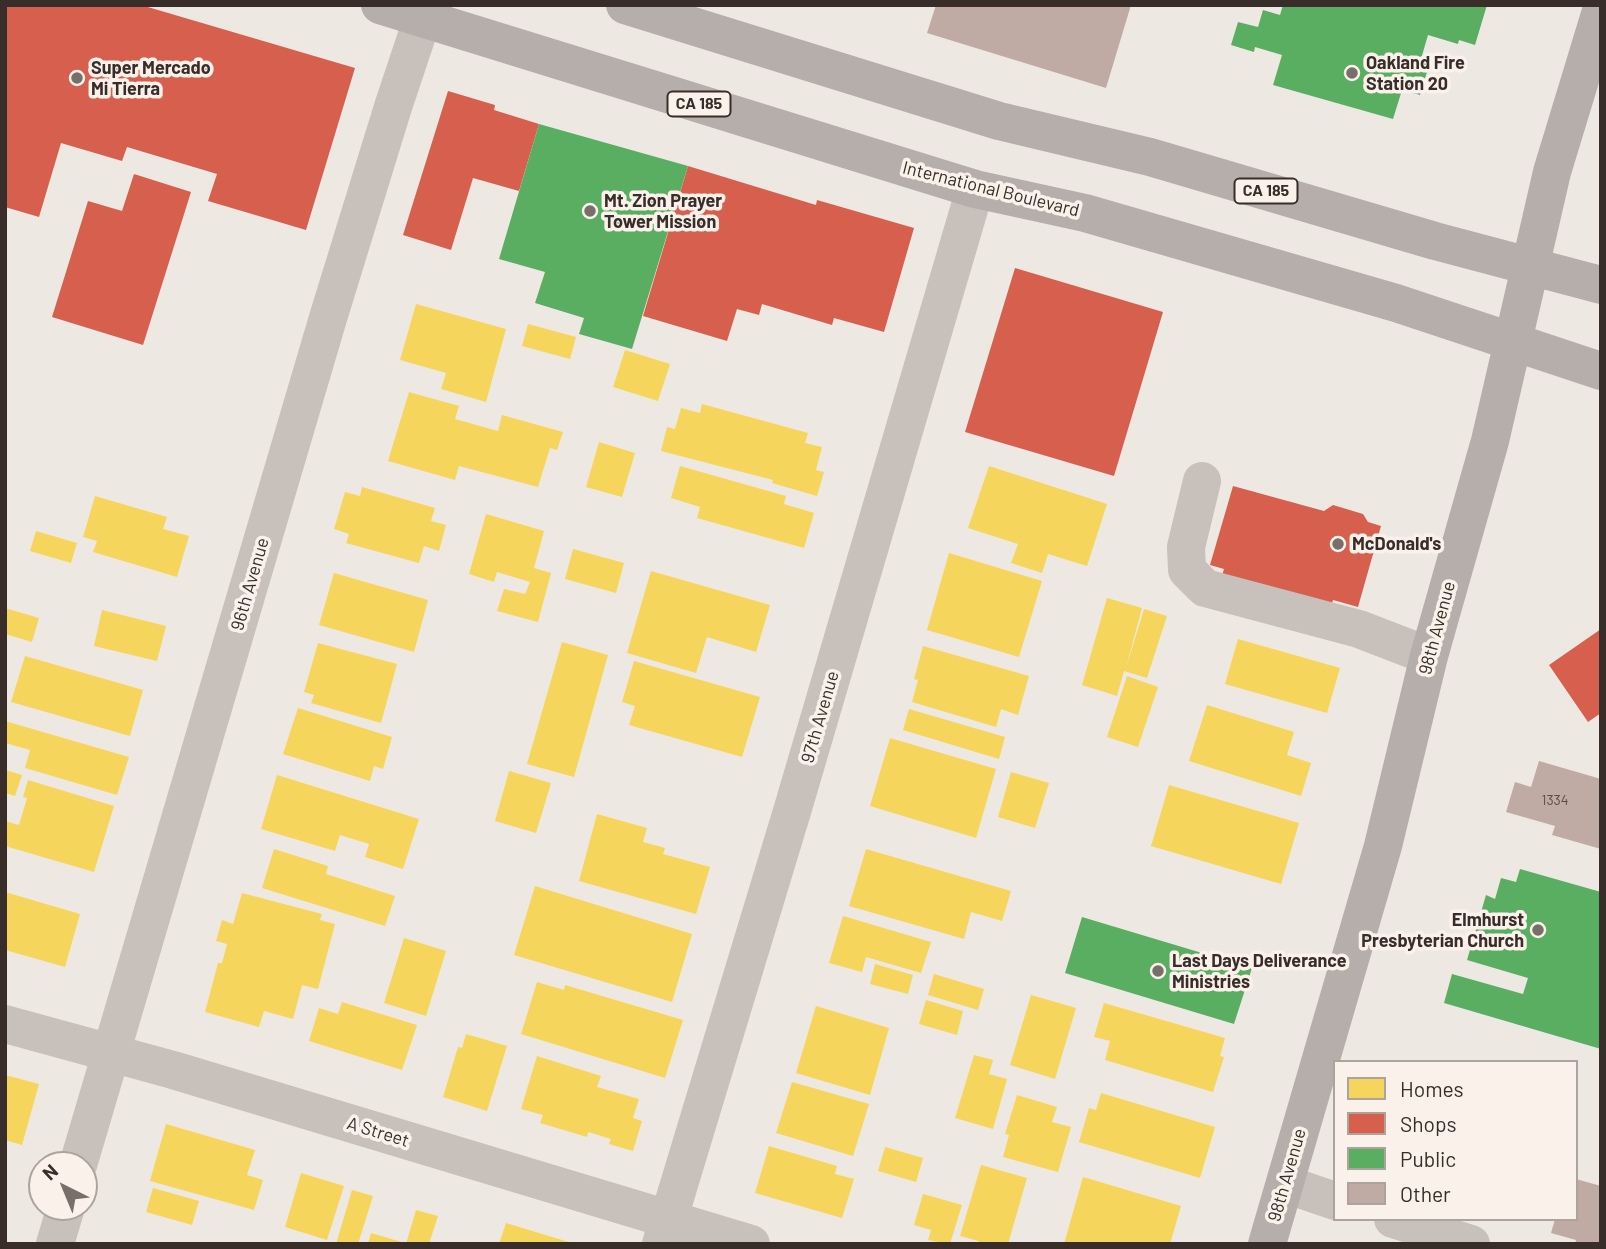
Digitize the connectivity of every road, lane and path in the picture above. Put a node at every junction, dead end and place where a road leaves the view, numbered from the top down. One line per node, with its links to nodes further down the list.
1 (380, 5): 4 (main road, International Boulevard / CA 185)
2 (625, 5): 6 (main road, CA 185)
3 (1601, 11): 6 (main road, 98th Avenue)
4 (425, 12): 5 (main road, International Boulevard / CA 185); 13 (street, 96th Avenue)
5 (975, 188): 8 (main road, International Boulevard / CA 185); 19 (street, 97th Avenue)
6 (1530, 267): 7 (main road, CA 185); 8 (main road, 98th Avenue)
7 (1601, 285)
8 (1512, 343): 9 (main road, International Boulevard / CA 185); 11 (main road, 98th Avenue)
9 (1601, 371)
10 (1202, 481): 11 (street)
11 (1429, 656): 15 (main road, 98th Avenue)
12 (5, 1024): 13 (street, A Street)
13 (112, 1054): 14 (street, 96th Avenue); 19 (street, A Street)
14 (82, 1151)
15 (1285, 1184): 16 (street); 22 (main road, 98th Avenue)
16 (1333, 1200)
17 (62, 1221): 20 (street)
18 (1400, 1221): 23 (street)
19 (664, 1231): 21 (street, A Street)
20 (55, 1244)
21 (751, 1244)
22 (1267, 1244)
23 (1471, 1244)

